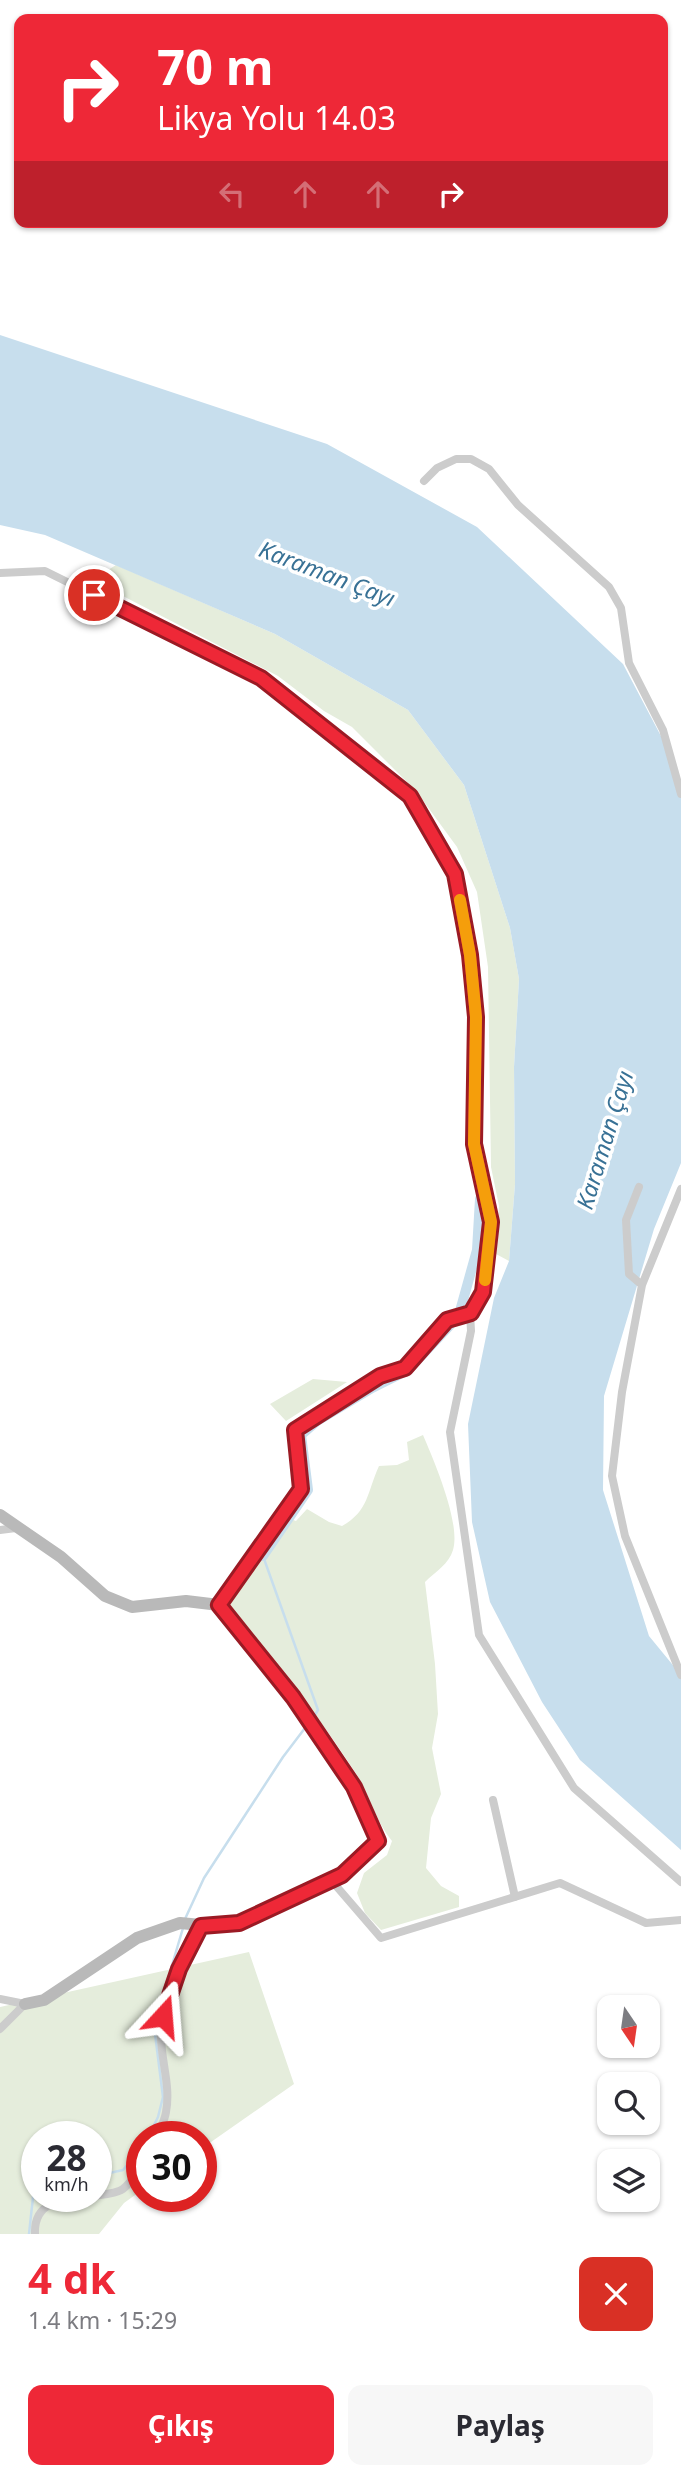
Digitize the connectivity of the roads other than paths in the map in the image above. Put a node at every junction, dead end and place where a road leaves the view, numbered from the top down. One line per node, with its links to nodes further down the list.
1 (424, 481): 3 (street)
2 (0, 573): 7 (street)
3 (681, 794)
4 (639, 1187): 6 (street)
5 (681, 1189): 6 (street)
6 (642, 1285): 12 (street)
7 (471, 1313): 11 (street); 15 (street)
8 (0, 1515): 9 (street)
9 (16, 1528): 10 (street); 11 (street)
10 (0, 1530)
11 (219, 1605): 14 (street)
12 (681, 1675)
13 (493, 1800): 16 (street)
14 (331, 1880): 16 (street); 18 (street)
15 (681, 1882)
16 (515, 1897): 17 (street)
17 (681, 1920)
18 (201, 1926): 20 (street); 22 (street)
19 (0, 1999): 20 (street)
20 (25, 2004): 21 (street)
21 (0, 2029)
22 (163, 2121)
23 (126, 2185): 24 (street)
24 (35, 2234)

